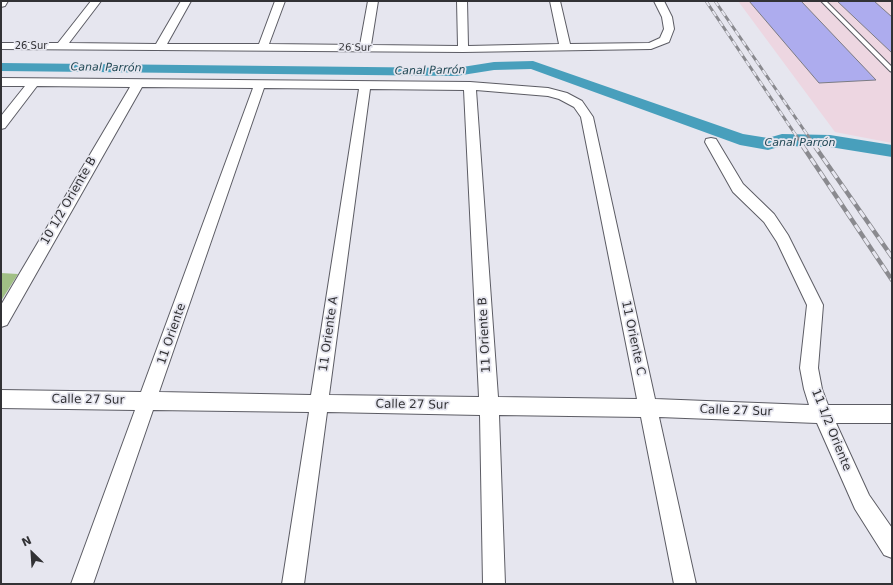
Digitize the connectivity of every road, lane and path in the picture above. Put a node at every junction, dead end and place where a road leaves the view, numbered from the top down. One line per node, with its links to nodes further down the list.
1 (3, 1): 10 (street)
2 (96, 1): 12 (street)
3 (186, 1): 13 (street)
4 (280, 1): 14 (street)
5 (373, 1): 15 (street)
6 (462, 1): 17 (street)
7 (555, 1): 16 (street)
8 (658, 1): 16 (street, 26 Sur)
9 (823, 1): 18 (lane)
10 (1, 4)
11 (1, 46): 12 (street, 26 Sur)
12 (61, 46): 13 (street, 26 Sur)
13 (160, 47): 14 (street, 26 Sur)
14 (264, 47): 15 (street, 26 Sur)
15 (365, 48): 17 (street, 26 Sur)
16 (565, 48): 17 (street, 26 Sur)
17 (463, 49)
18 (892, 70)
19 (1, 82): 20 (street)
20 (34, 82): 21 (street); 25 (street)
21 (138, 83): 22 (street); 27 (street, 10 1/2 Oriente B)
22 (260, 84): 23 (street); 29 (street, 11 Oriente)
23 (365, 85): 24 (street); 30 (street, 11 Oriente A)
24 (470, 86): 31 (street, 11 Oriente B); 32 (street, 11 Oriente C)
25 (1, 125)
26 (711, 142): 33 (street, 11 1/2 Oriente)
27 (1, 320)
28 (1, 399): 29 (street, Calle 27 Sur)
29 (148, 402): 30 (street, Calle 27 Sur); 36 (street, 11 Oriente)
30 (319, 404): 31 (street, Calle 27 Sur); 37 (street, 11 Oriente A)
31 (489, 406): 32 (street, Calle 27 Sur); 38 (street, 11 Oriente B)
32 (648, 408): 33 (street, Calle 27 Sur); 39 (street, 11 Oriente C)
33 (822, 414): 34 (street, Calle 27 Sur); 35 (street, 11 1/2 Oriente)
34 (892, 414)
35 (892, 546)
36 (82, 584)
37 (293, 584)
38 (494, 584)
39 (685, 584)

